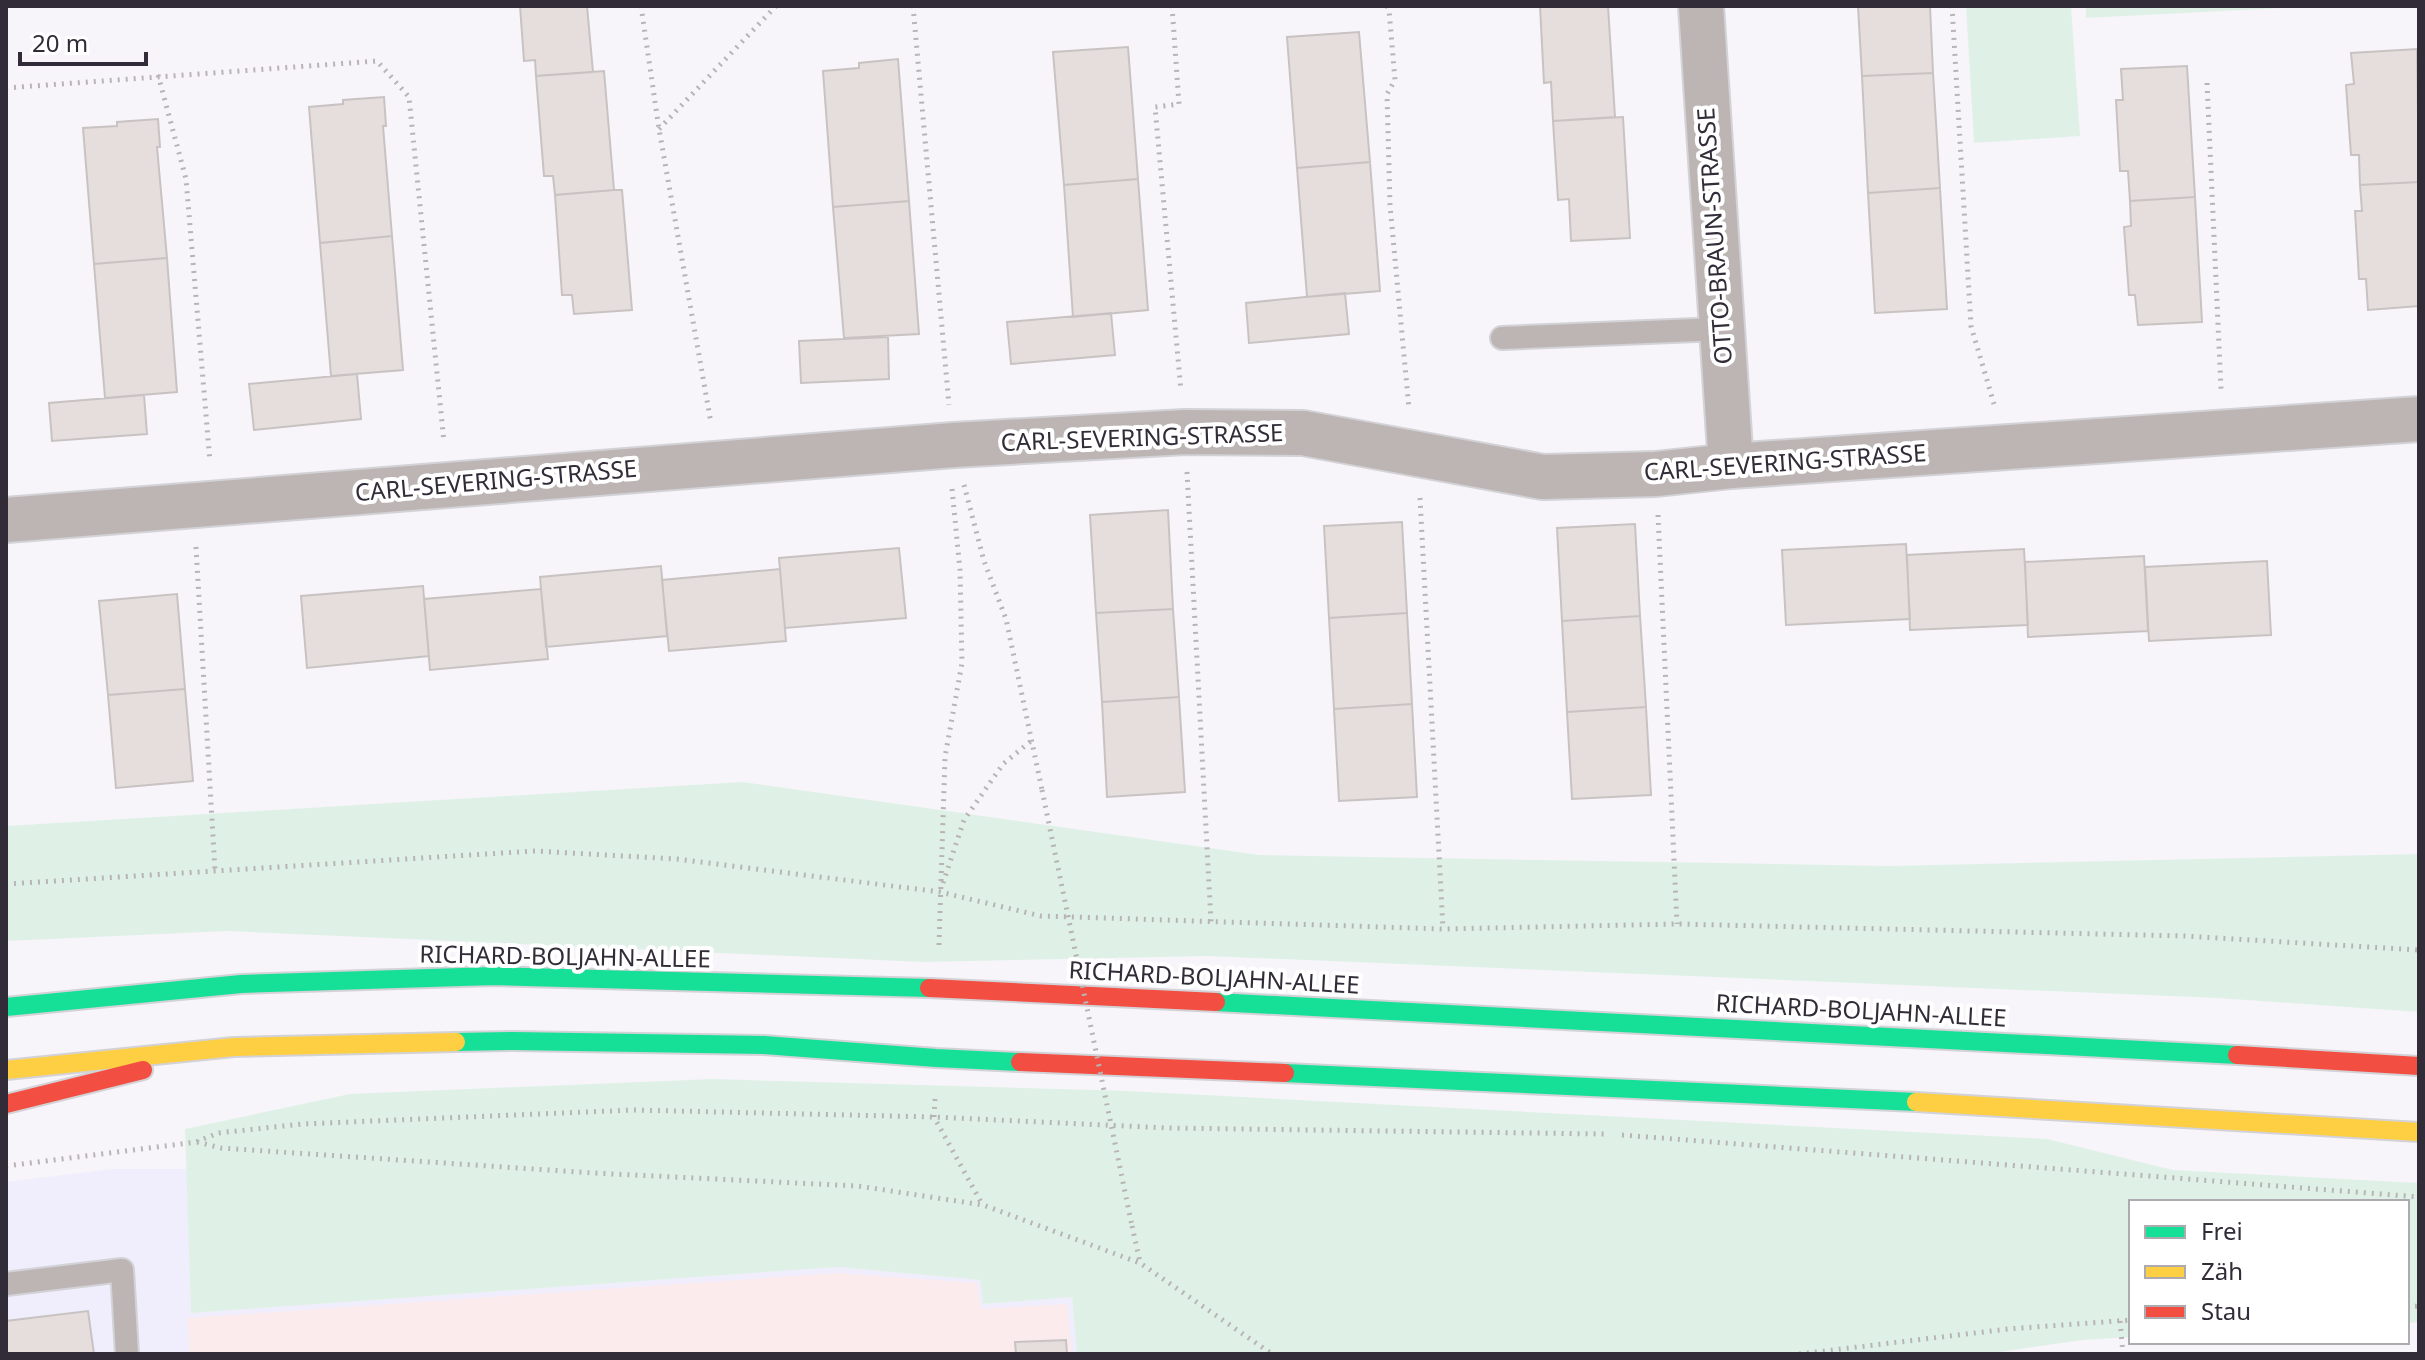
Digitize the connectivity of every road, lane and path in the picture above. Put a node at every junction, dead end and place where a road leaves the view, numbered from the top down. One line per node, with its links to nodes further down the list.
1 (641, 6): 11 (path)
2 (776, 6): 11 (path)
3 (913, 6): 17 (path)
4 (1172, 6): 15 (path)
5 (1387, 6): 19 (path)
6 (1701, 6): 12 (street, OTTO-BRAUN-STRASSE)
7 (1952, 6): 18 (path)
8 (158, 75): 10 (path); 23 (path); 24 (path)
9 (2207, 83): 16 (path)
10 (6, 88)
11 (659, 129): 20 (path)
12 (1721, 329): 13 (lane); 21 (street, OTTO-BRAUN-STRASSE)
13 (1502, 338)
14 (2419, 419): 16 (street, CARL-SEVERING-STRASSE)
15 (1185, 432): 17 (street, CARL-SEVERING-STRASSE); 19 (street, CARL-SEVERING-STRASSE); 30 (path)
16 (2223, 434): 18 (street, CARL-SEVERING-STRASSE)
17 (954, 445): 20 (street, CARL-SEVERING-STRASSE); 26 (path); 29 (path)
18 (2006, 447): 21 (street, CARL-SEVERING-STRASSE)
19 (1413, 454): 22 (street, CARL-SEVERING-STRASSE); 32 (path)
20 (718, 463): 23 (street, CARL-SEVERING-STRASSE)
21 (1731, 466): 22 (street, CARL-SEVERING-STRASSE)
22 (1656, 474): 31 (path)
23 (448, 484): 24 (street, CARL-SEVERING-STRASSE)
24 (204, 505): 25 (street, CARL-SEVERING-STRASSE); 27 (path)
25 (6, 520)
26 (1031, 741): 29 (path); 45 (path, bridge)
27 (215, 871): 28 (path); 29 (path)
28 (6, 884)
29 (940, 892): 30 (path)
30 (1211, 922): 32 (path)
31 (1677, 924): 32 (path); 33 (path)
32 (1443, 929)
33 (2419, 950)
34 (6, 1007): 36 (main road, RICHARD-BOLJAHN-ALLEE)
35 (234, 1047): 37 (main road); 38 (main road); 40 (main road)
36 (2419, 1066)
37 (6, 1070)
38 (6, 1104)
39 (934, 1117): 41 (path); 43 (path); 44 (path)
40 (2419, 1132)
41 (196, 1142): 42 (path); 44 (path)
42 (6, 1166)
43 (2419, 1197)
44 (983, 1205): 45 (path)
45 (1140, 1263): 50 (path)
46 (6, 1284): 49 (lane)
47 (2129, 1320): 48 (path)
48 (2120, 1321): 51 (path); 52 (path)
49 (127, 1354)
50 (1272, 1354)
51 (1799, 1354)
52 (2123, 1354)

